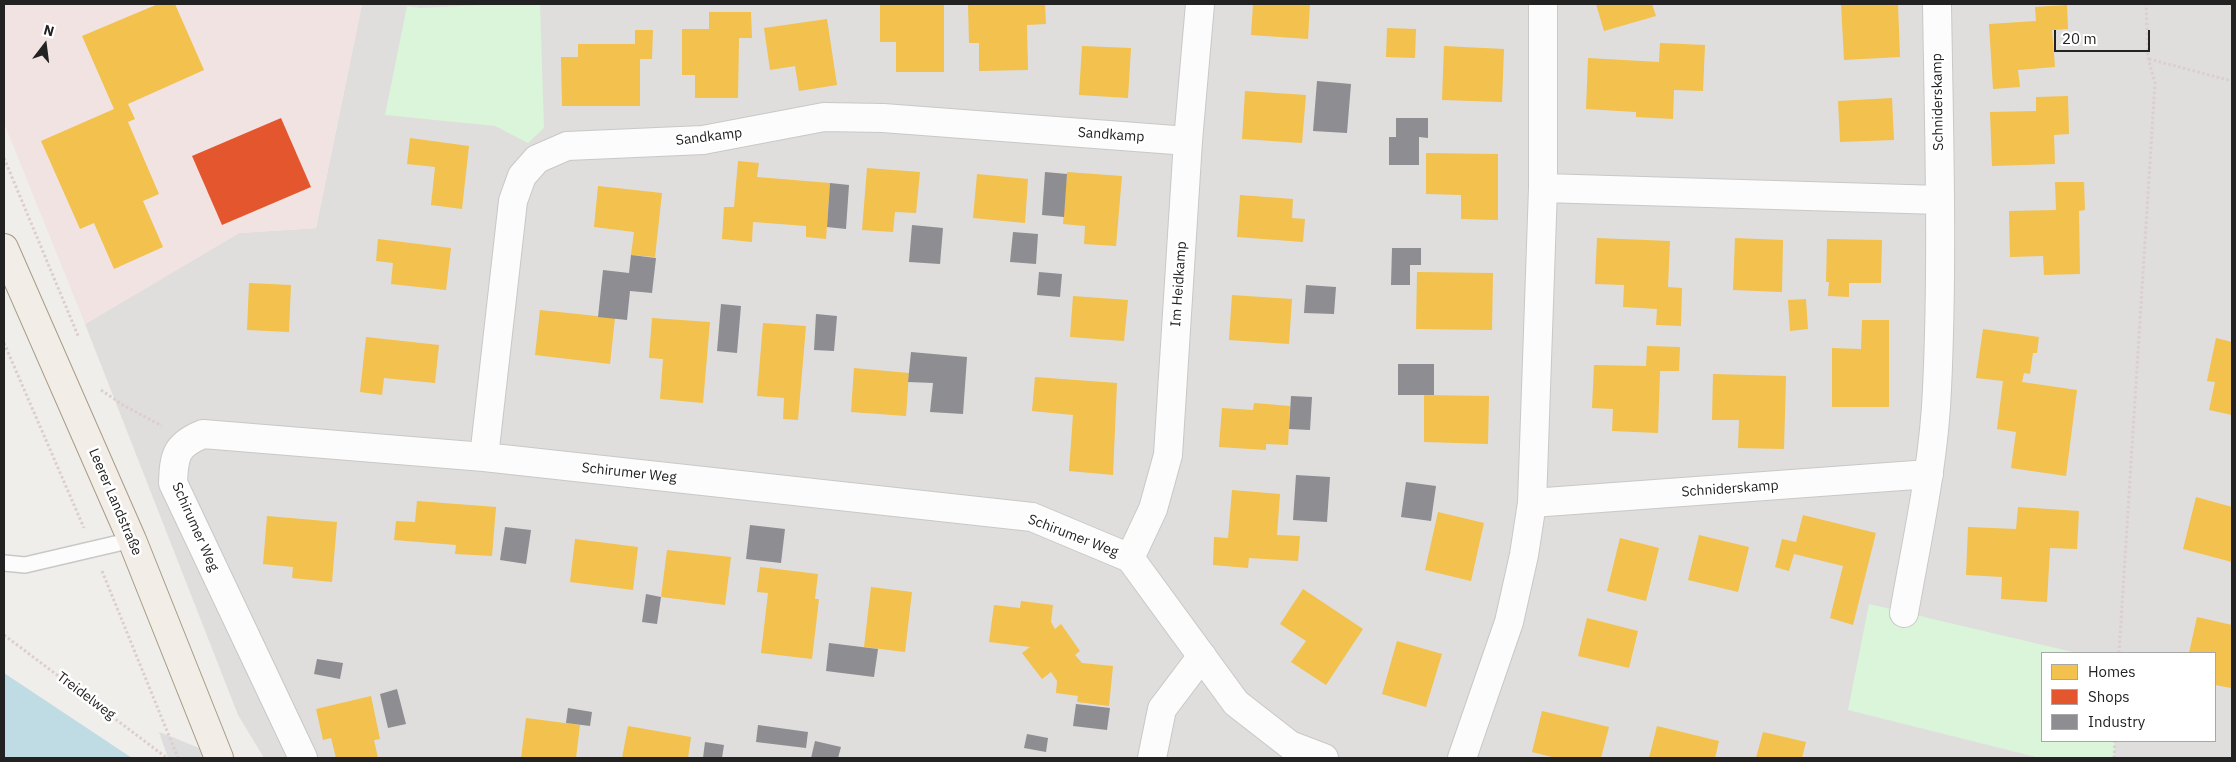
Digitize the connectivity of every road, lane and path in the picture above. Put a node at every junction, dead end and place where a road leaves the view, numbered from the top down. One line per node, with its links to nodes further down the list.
1 (1200, 4): 7 (street, Im Heidkamp)
2 (1543, 4): 9 (street)
3 (1936, 4): 10 (street, Schniderskamp)
4 (2146, 4): 5 (path)
5 (2148, 58): 6 (path); 23 (path)
6 (2232, 81)
7 (1188, 141): 15 (street, Sandkamp); 19 (street, Im Heidkamp)
8 (4, 158): 12 (path)
9 (1542, 188): 10 (street); 17 (street)
10 (1940, 200): 16 (street, Schniderskamp)
11 (4, 248): 18 (main road, Leerer Landstraße)
12 (82, 345)
13 (97, 381): 14 (path)
14 (189, 440): 15 (street, Schirumer Weg); 30 (street, Schirumer Weg)
15 (484, 457): 19 (street, Schirumer Weg)
16 (1929, 474): 17 (street, Schniderskamp); 21 (street, Schniderskamp)
17 (1532, 504): 33 (street)
18 (132, 540): 20 (lane); 27 (main road, Leerer Landstraße)
19 (1130, 558): 24 (street, Schirumer Weg)
20 (4, 563)
21 (1904, 613)
22 (4, 635): 28 (path, Treidelweg)
23 (2119, 652)
24 (1202, 656): 31 (street); 32 (street, Schirumer Weg)
25 (170, 736): 29 (path)
26 (2115, 742): 34 (path)
27 (218, 757)
28 (167, 758)
29 (178, 758)
30 (303, 758)
31 (1152, 758)
32 (1324, 758)
33 (1462, 758)
34 (2114, 758)

